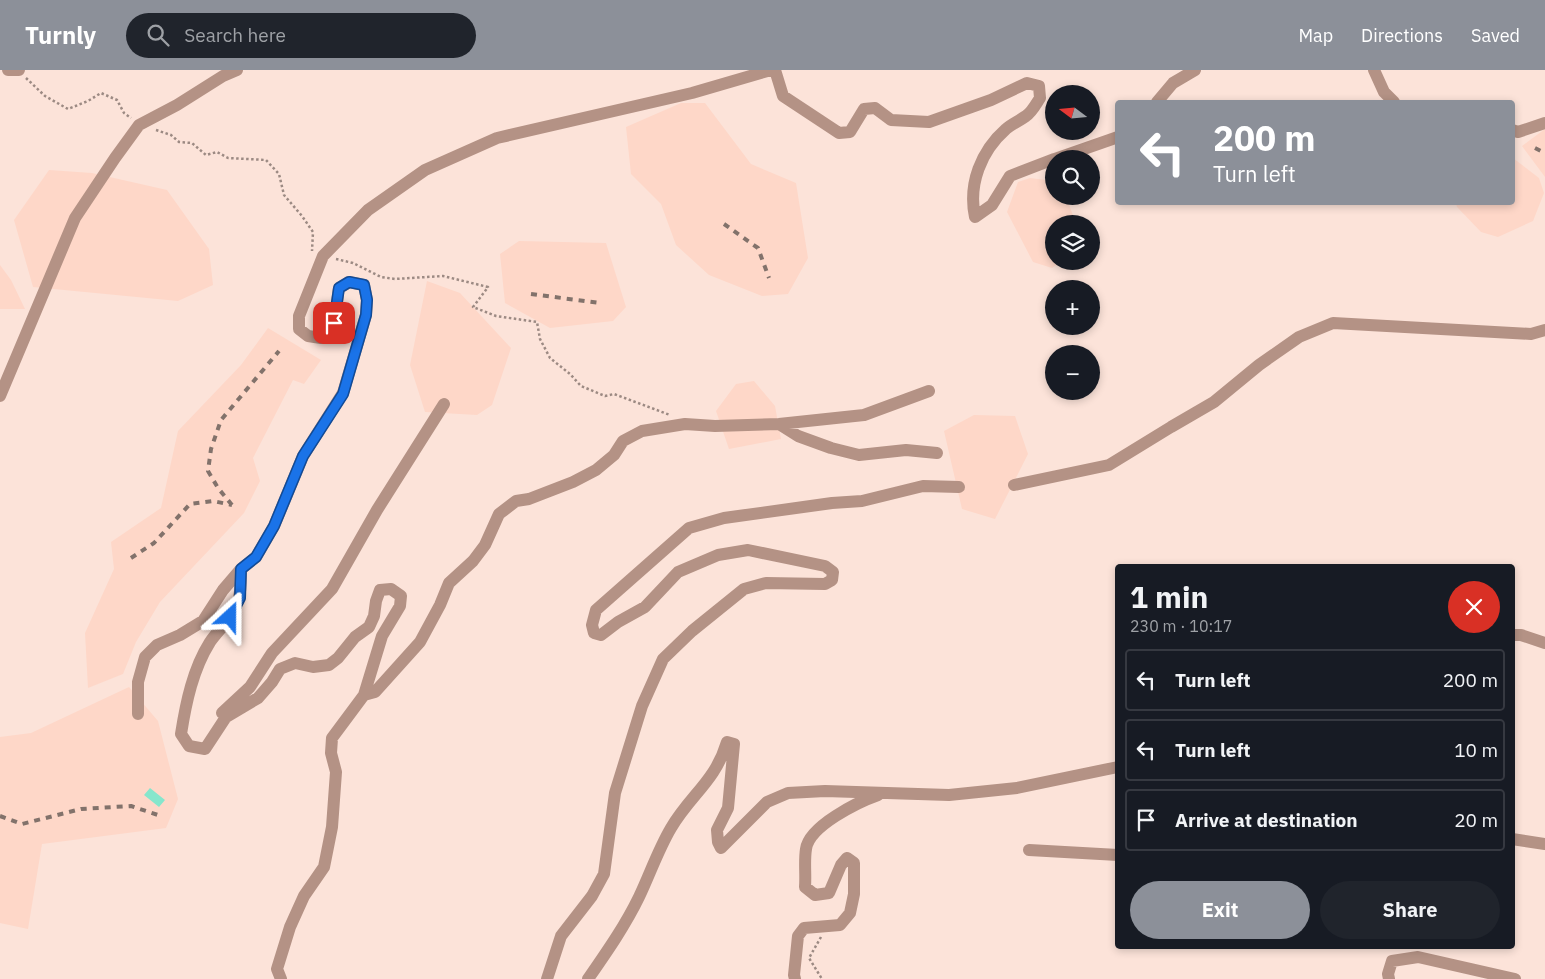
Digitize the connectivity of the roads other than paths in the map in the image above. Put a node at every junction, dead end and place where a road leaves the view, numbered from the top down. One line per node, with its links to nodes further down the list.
1 (8, 70): 2 (lane)
2 (19, 70)
3 (237, 70): 17 (lane)
4 (771, 70): 23 (lane)
5 (775, 70): 14 (lane)
6 (1194, 70): 8 (lane)
7 (1374, 70): 9 (lane)
8 (1159, 100)
9 (1392, 100)
10 (1545, 123): 11 (lane)
11 (1515, 131)
12 (1115, 138): 13 (lane)
13 (1080, 150)
14 (1045, 162)
15 (1545, 330): 21 (lane)
16 (929, 391): 19 (lane)
17 (0, 396)
18 (444, 404): 28 (lane)
19 (779, 424): 20 (lane); 26 (lane)
20 (938, 453)
21 (1014, 484)
22 (959, 487): 36 (lane)
23 (241, 569): 27 (lane); 28 (lane)
24 (1515, 636): 25 (lane)
25 (1545, 643)
26 (364, 695): 28 (lane); 35 (lane)
27 (138, 714)
28 (212, 737)
29 (1115, 768): 30 (lane)
30 (885, 792): 37 (lane); 38 (lane)
31 (1515, 839): 32 (lane)
32 (1545, 844)
33 (1029, 850): 34 (lane)
34 (1115, 855)
35 (281, 979)
36 (547, 979)
37 (588, 979)
38 (796, 979)
39 (1390, 979): 40 (lane)
40 (1516, 979)

